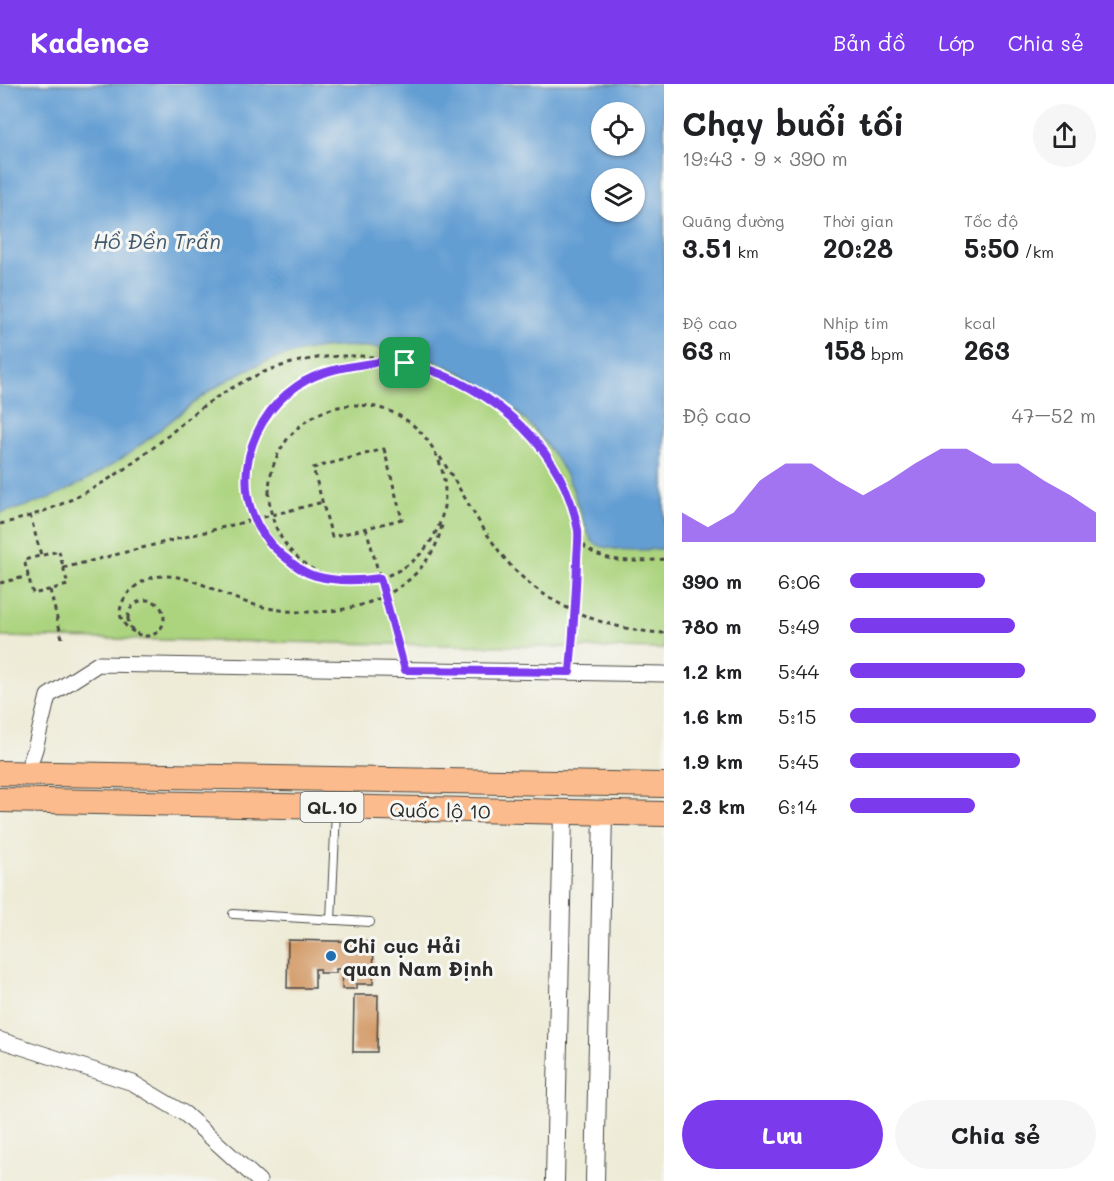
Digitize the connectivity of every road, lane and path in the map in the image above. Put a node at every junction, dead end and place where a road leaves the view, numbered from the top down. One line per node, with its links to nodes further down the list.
1 (393, 360): 5 (path); 7 (path); 10 (path)
2 (432, 444): 4 (path); 6 (path); 20 (path)
3 (323, 502): 6 (path); 9 (path); 9 (path)
4 (446, 503): 15 (path); 19 (path)
5 (30, 515): 8 (path); 11 (path)
6 (271, 515): 7 (path); 16 (path)
7 (256, 519): 13 (path); 16 (path)
8 (0, 524)
9 (366, 528): 15 (path)
10 (578, 530): 12 (path); 20 (path)
11 (41, 555): 13 (path); 14 (path)
12 (664, 559)
13 (63, 568): 18 (path)
14 (29, 576): 17 (path); 18 (path)
15 (380, 578): 16 (path); 19 (path)
16 (341, 580)
17 (0, 583)
18 (51, 590): 23 (path)
19 (384, 595): 21 (path); 24 (path)
20 (575, 611): 22 (path); 25 (path)
21 (134, 632): 21 (path)
22 (664, 633)
23 (62, 638)
24 (405, 670): 25 (street); 28 (street)
25 (570, 672): 26 (street)
26 (664, 674)
27 (0, 773): 28 (highway, Quốc lộ 10 / QL.10)
28 (27, 773): 29 (highway, Quốc lộ 10 / QL.10)
29 (664, 785)
30 (0, 800): 31 (highway, Quốc lộ 10 / QL.10)
31 (337, 807): 32 (highway, Quốc lộ 10 / QL.10); 36 (lane)
32 (563, 812): 33 (highway, Quốc lộ 10 / QL.10); 40 (street)
33 (603, 813): 34 (highway, Quốc lộ 10 / QL.10); 41 (street)
34 (664, 814)
35 (233, 914): 36 (lane)
36 (331, 920): 37 (lane)
37 (370, 922)
38 (0, 1040): 39 (street)
39 (259, 1181)
40 (555, 1181)
41 (595, 1181)

